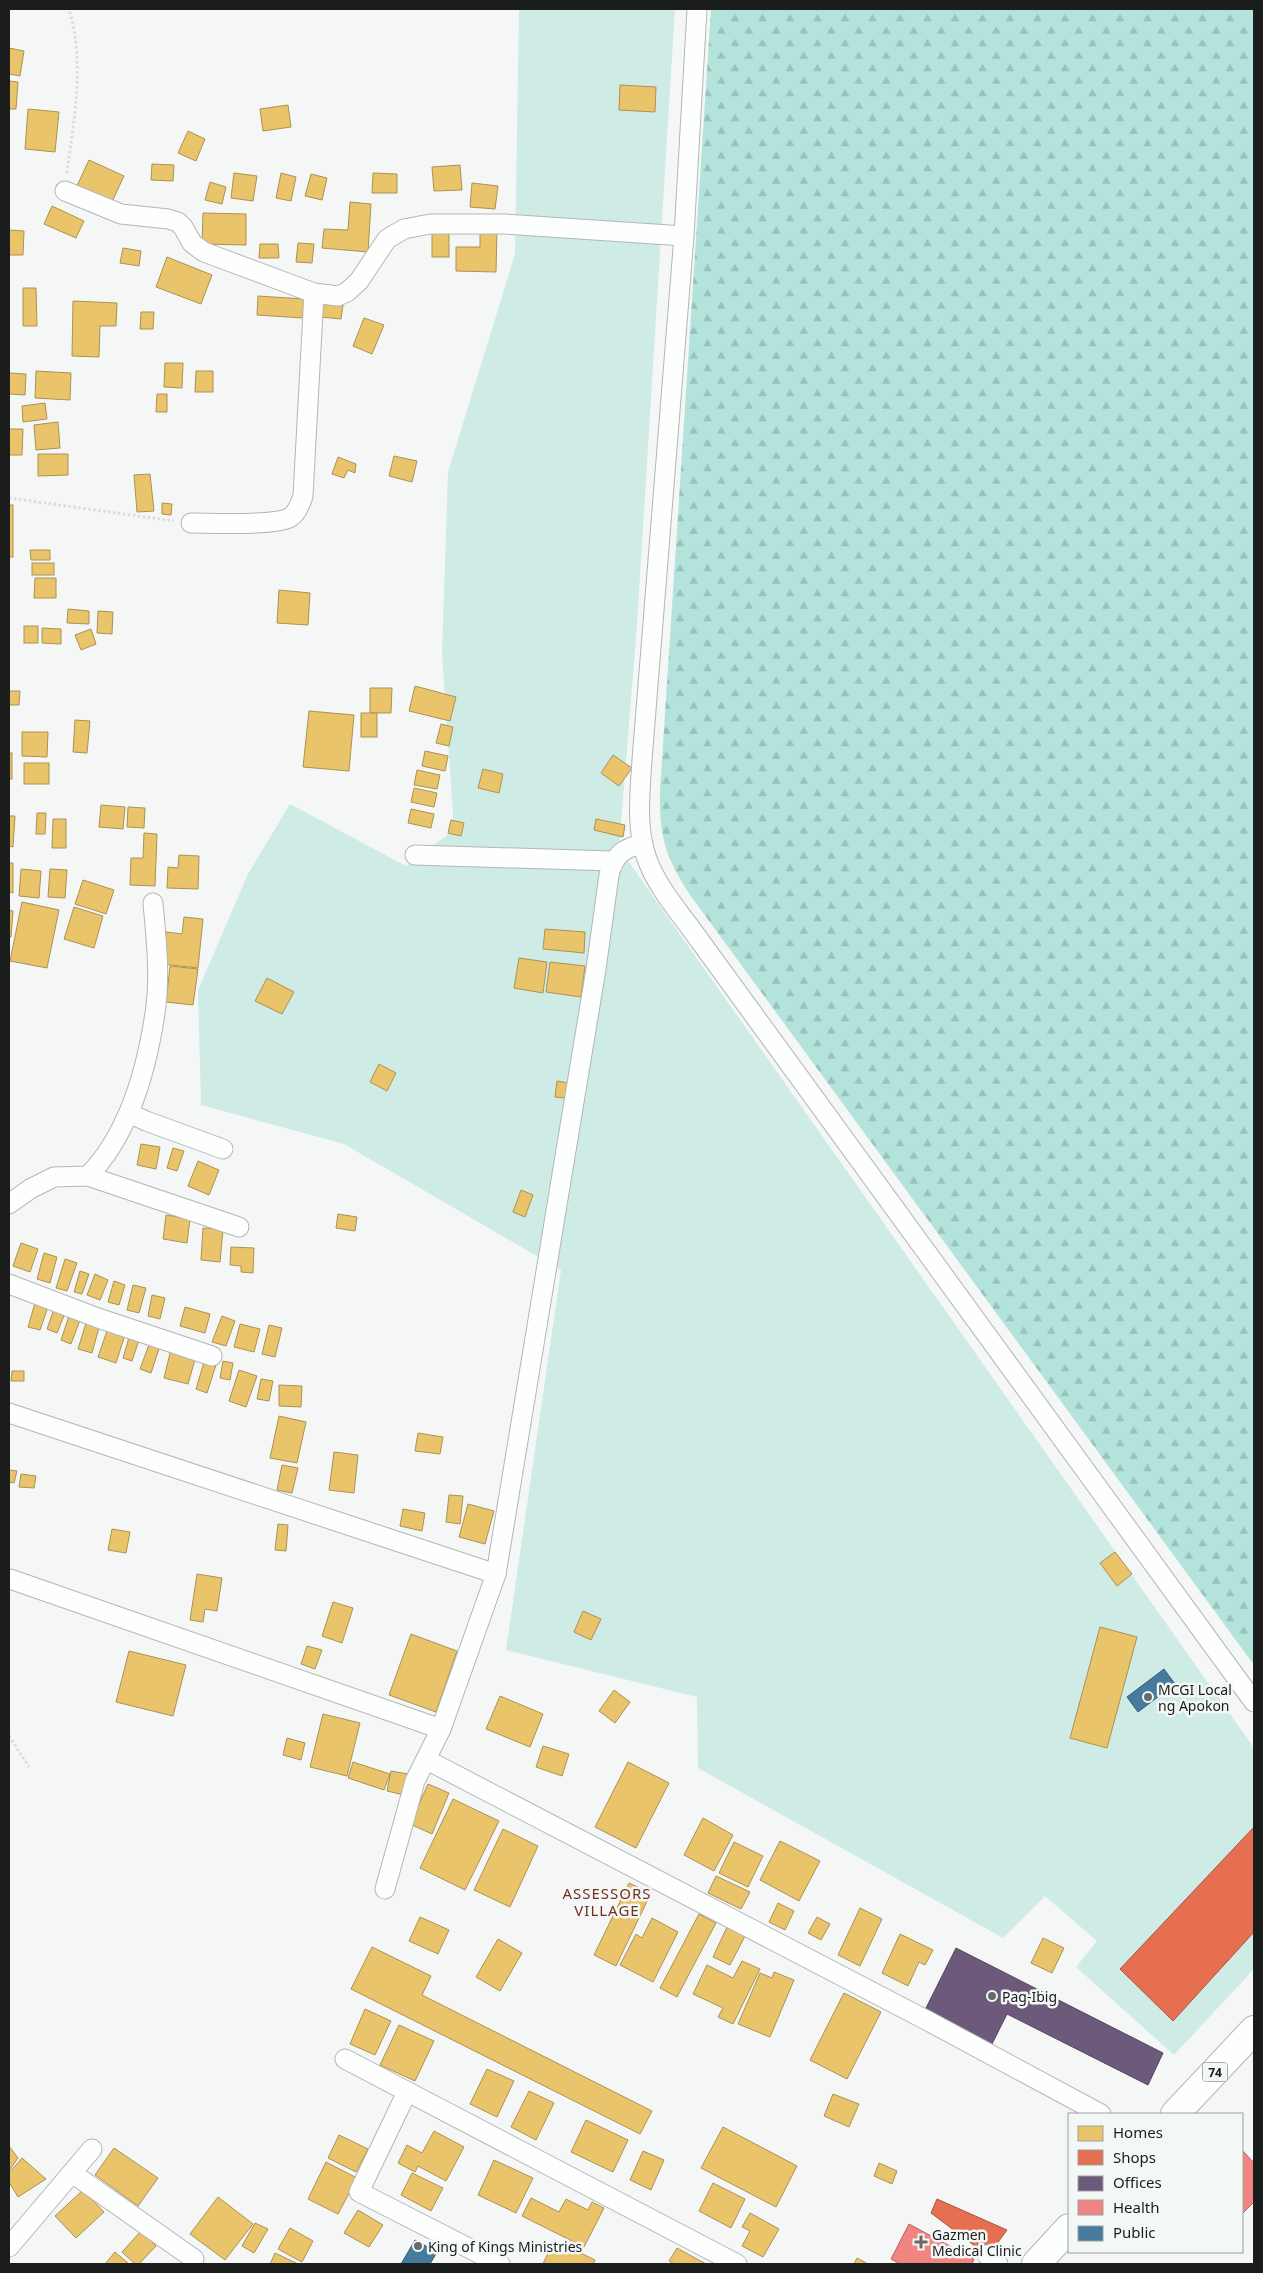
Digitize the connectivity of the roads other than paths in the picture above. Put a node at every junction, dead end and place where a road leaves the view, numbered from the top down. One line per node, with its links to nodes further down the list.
1 (697, 9): 3 (street)
2 (65, 191): 4 (street)
3 (684, 236): 4 (street); 6 (street)
4 (314, 293): 5 (street)
5 (191, 523)
6 (643, 844): 8 (street); 20 (street)
7 (415, 855): 8 (street)
8 (612, 861): 18 (street)
9 (153, 903): 10 (street)
10 (129, 1113): 11 (street); 12 (street)
11 (223, 1149)
12 (88, 1176): 13 (street); 14 (street)
13 (9, 1204)
14 (239, 1227)
15 (9, 1284): 16 (street)
16 (212, 1356)
17 (9, 1413): 18 (street)
18 (496, 1574): 21 (street)
19 (10, 1579): 21 (street)
20 (1254, 1702)
21 (441, 1729): 22 (street)
22 (427, 1760): 23 (street); 27 (street)
23 (386, 1889)
24 (1254, 2030): 28 (highway, 74)
25 (345, 2060): 26 (street)
26 (407, 2092): 34 (street); 35 (street)
27 (1099, 2113)
28 (1176, 2113)
29 (92, 2149): 30 (street)
30 (72, 2173): 32 (street); 33 (street)
31 (1068, 2229): 36 (highway)
32 (9, 2247)
33 (194, 2259)
34 (733, 2263)
35 (500, 2264)
36 (1036, 2264)

